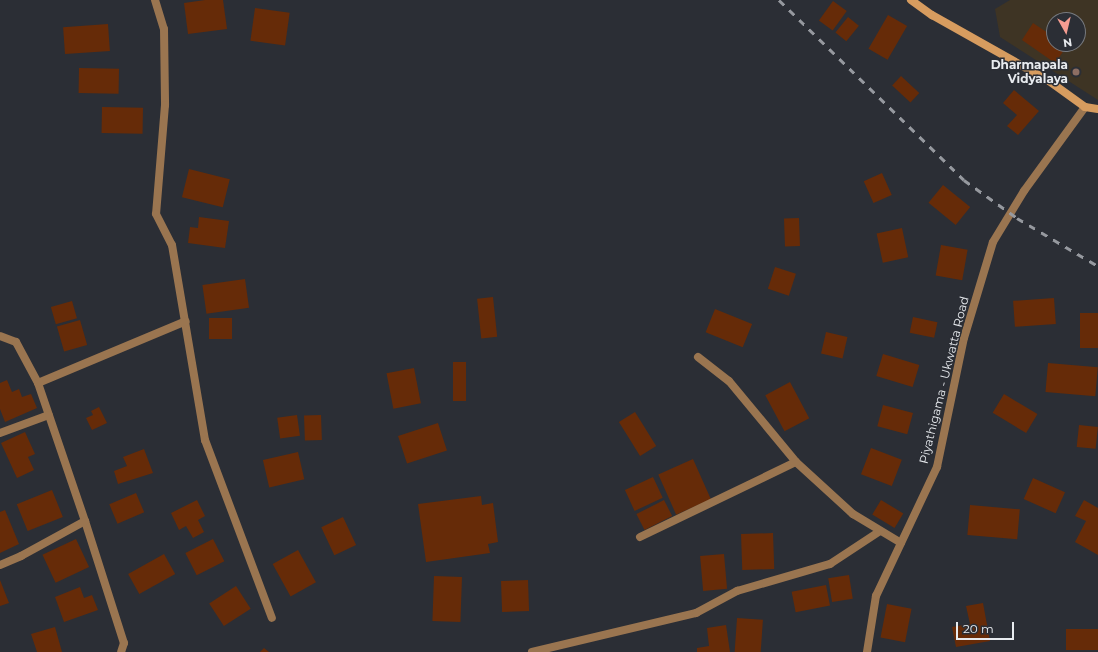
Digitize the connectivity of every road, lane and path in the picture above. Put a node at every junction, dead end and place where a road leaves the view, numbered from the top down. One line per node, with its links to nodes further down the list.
1 (155, 0): 5 (street)
2 (911, 0): 3 (main road)
3 (1085, 107): 4 (main road); 15 (street, Piyathigama - Ukwatta Road)
4 (1098, 109)
5 (186, 321): 8 (street); 17 (street)
6 (0, 336): 8 (street)
7 (698, 357): 11 (street)
8 (38, 383): 9 (street)
9 (49, 415): 10 (street); 12 (street)
10 (0, 433)
11 (796, 462): 13 (street); 14 (street)
12 (85, 520): 16 (street); 18 (street)
13 (880, 531): 15 (street); 19 (street)
14 (640, 537)
15 (901, 543): 20 (street, Piyathigama - Ukwatta Road)
16 (0, 565)
17 (272, 618)
18 (121, 652)
19 (532, 652)
20 (867, 652)

